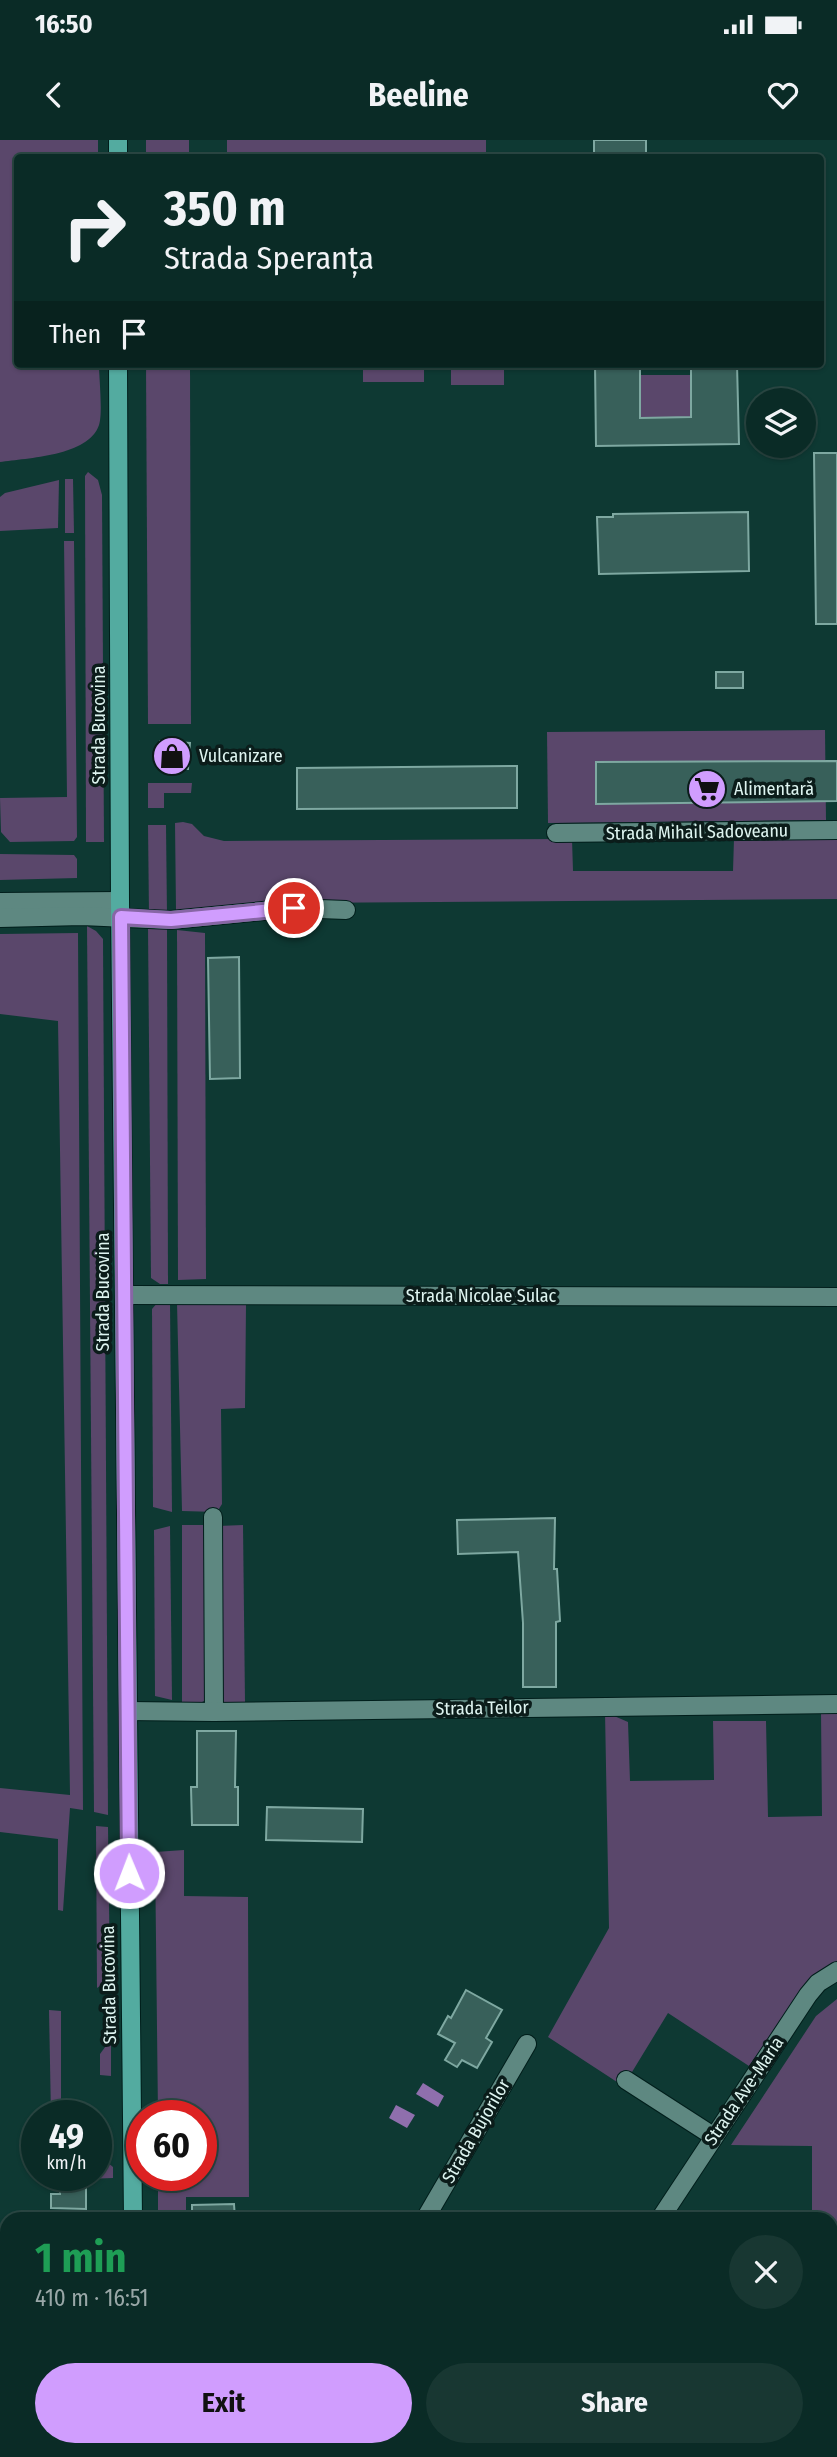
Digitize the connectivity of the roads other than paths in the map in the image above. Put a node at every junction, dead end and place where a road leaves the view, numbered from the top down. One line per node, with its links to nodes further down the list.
1 (118, 368): 5 (main road, Strada Bucovina)
2 (837, 830): 3 (street, Strada Mihail Sadoveanu)
3 (556, 833)
4 (0, 902): 5 (street)
5 (120, 909): 6 (street); 7 (street); 8 (main road, Strada Bucovina)
6 (346, 910)
7 (0, 918)
8 (124, 1295): 9 (street, Strada Nicolae Sulac); 12 (main road, Strada Bucovina)
9 (837, 1297)
10 (213, 1517): 13 (street)
11 (837, 1704): 13 (street, Strada Teilor)
12 (128, 1711): 13 (street, Strada Teilor); 18 (main road, Strada Bucovina)
13 (214, 1712)
14 (837, 1971): 17 (street, Strada Ave-Maria)
15 (527, 2044): 19 (street, Strada Bujorilor)
16 (626, 2080): 17 (street)
17 (713, 2136): 20 (street, Strada Ave-Maria)
18 (133, 2212)
19 (429, 2212)
20 (664, 2212)

